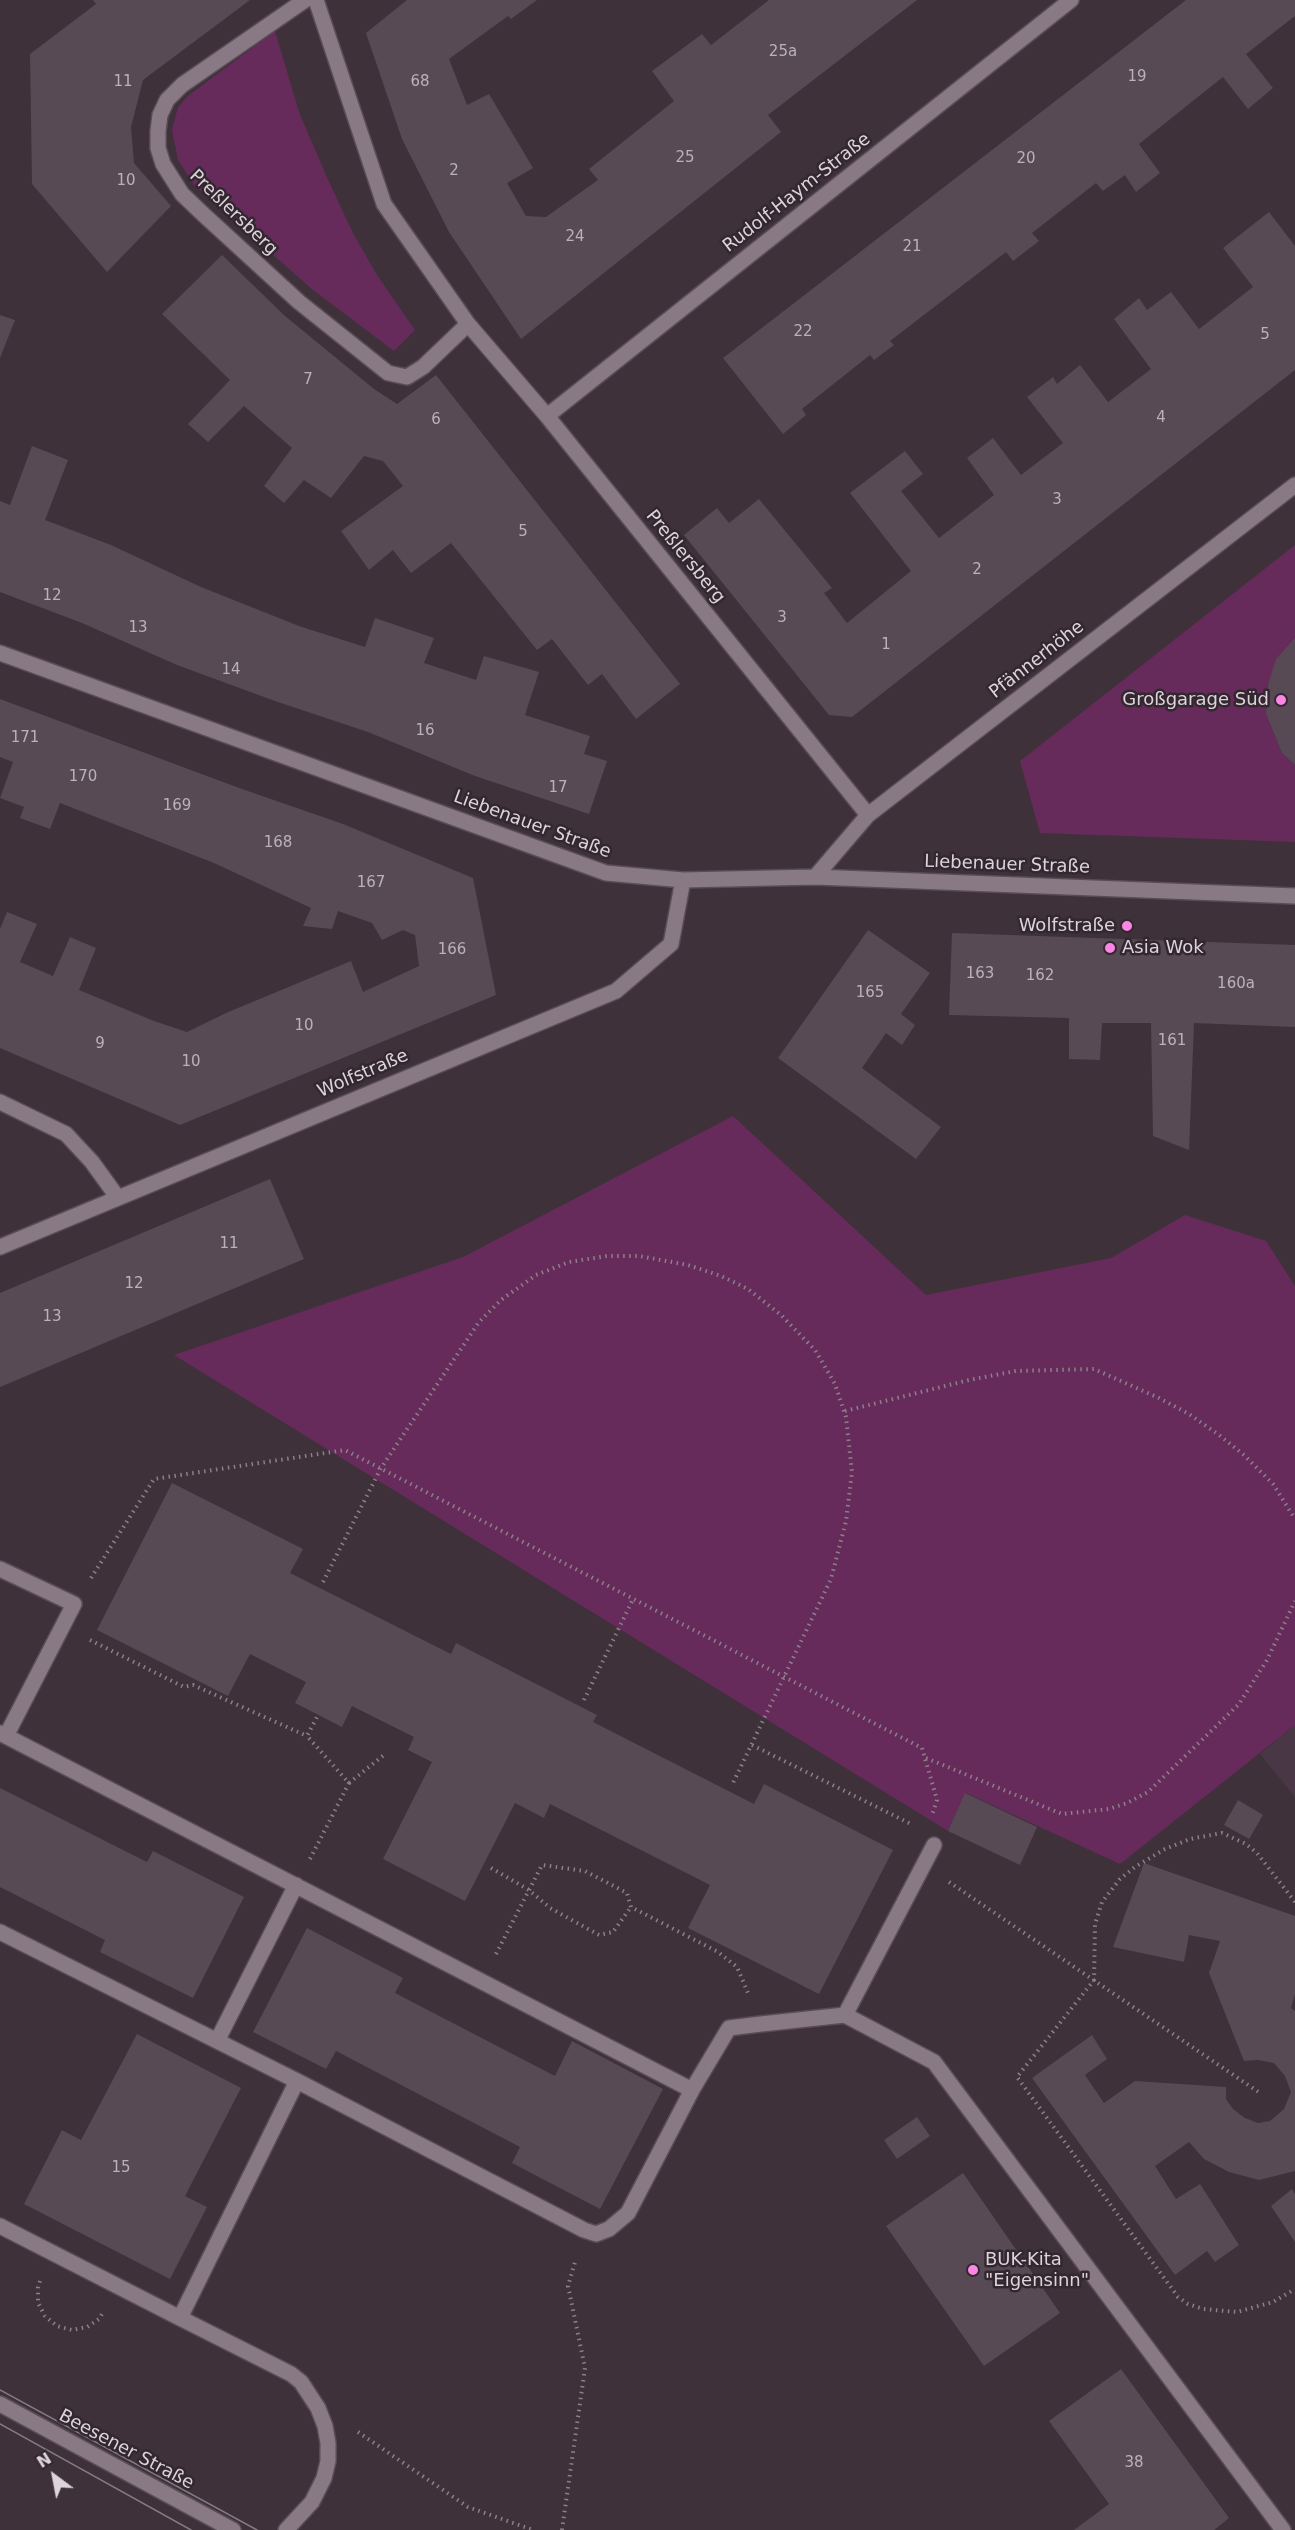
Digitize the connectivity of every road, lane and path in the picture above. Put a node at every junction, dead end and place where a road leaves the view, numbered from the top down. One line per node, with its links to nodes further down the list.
1 (305, 0): 4 (street, Preßlersberg)
2 (316, 0): 4 (street, Preßlersberg)
3 (1071, 0): 5 (street, Rudolf-Haym-Straße)
4 (468, 324): 5 (street, Preßlersberg)
5 (547, 416): 8 (street, Preßlersberg)
6 (1295, 485): 8 (street, Pfännerhöhe)
7 (0, 653): 10 (street, Liebenauer Straße)
8 (868, 815): 9 (street, Pfännerhöhe)
9 (815, 877): 10 (street, Liebenauer Straße); 11 (street, Liebenauer Straße)
10 (683, 880): 13 (street, Wolfstraße)
11 (1295, 896)
12 (0, 1102): 13 (street)
13 (118, 1198): 14 (street, Wolfstraße)
14 (0, 1247)
15 (845, 1411): 16 (path); 17 (path); 24 (path)
16 (381, 1468): 19 (path); 20 (path); 22 (path)
17 (1295, 1519)
18 (0, 1569): 22 (street)
19 (323, 1582)
20 (633, 1599): 24 (path); 25 (path)
21 (1295, 1602): 31 (path)
22 (74, 1604): 23 (street)
23 (63, 1626): 27 (street); 28 (path)
24 (784, 1677): 29 (path); 31 (path)
25 (584, 1700)
26 (318, 1715): 28 (path)
27 (3, 1734): 38 (street)
28 (307, 1736): 32 (path)
29 (752, 1745): 33 (path); 34 (path)
30 (384, 1755): 32 (path)
31 (925, 1757): 34 (path)
32 (349, 1783): 38 (path)
33 (733, 1783)
34 (925, 1831): 35 (path)
35 (934, 1845): 36 (street)
36 (924, 1864): 43 (path); 45 (street)
37 (491, 1868): 39 (path)
38 (296, 1885): 44 (street); 47 (street)
39 (529, 1890): 41 (path); 41 (path); 44 (path)
40 (1295, 1902): 43 (path)
41 (631, 1907): 46 (path)
42 (0, 1932): 47 (street)
43 (1094, 1980): 50 (path); 55 (path)
44 (482, 1981): 49 (street)
45 (844, 2015): 46 (street); 63 (street)
46 (761, 2024): 49 (street)
47 (217, 2041): 48 (street)
48 (297, 2081): 52 (street); 56 (street)
49 (692, 2090): 52 (street)
50 (1260, 2092)
51 (0, 2226): 53 (street)
52 (584, 2230): 62 (path)
53 (53, 2253): 54 (street); 54 (path)
54 (118, 2286): 56 (street)
55 (1295, 2289)
56 (180, 2318): 58 (street)
57 (0, 2404): 59 (street, Beesener Straße)
58 (325, 2426): 60 (street); 61 (path)
59 (233, 2530)
60 (286, 2530)
61 (533, 2530)
62 (562, 2530)
63 (1283, 2530)

